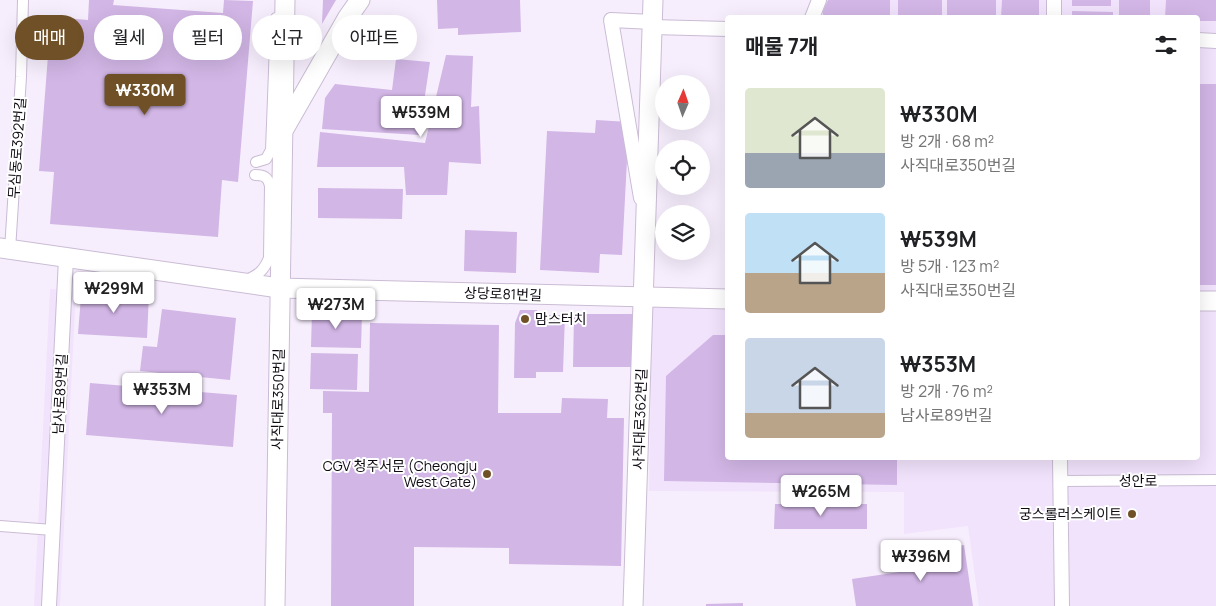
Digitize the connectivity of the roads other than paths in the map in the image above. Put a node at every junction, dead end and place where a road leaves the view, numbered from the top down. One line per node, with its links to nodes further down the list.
1 (23, 0): 18 (lane, 무심동로392번길)
2 (276, 0): 15 (lane)
3 (286, 0): 14 (street, 사직대로350번길)
4 (360, 0): 14 (street, 사직대로350번길)
5 (653, 0): 10 (street, 사직대로362번길)
6 (819, 0): 8 (street)
7 (1054, 0): 9 (street)
8 (813, 15)
9 (1054, 15)
10 (652, 25): 11 (street); 17 (street, 사직대로362번길); 17 (street, 사직대로362번길)
11 (725, 29)
12 (1200, 40): 13 (street)
13 (1216, 41)
14 (283, 133): 21 (street, 사직대로350번길)
15 (256, 162)
16 (256, 175): 20 (lane)
17 (646, 233): 22 (street, 사직대로362번길)
18 (5, 249): 19 (street, 무심동로392번길)
19 (66, 258): 20 (street, 무심동로392번길); 30 (street, 남사로89번길)
20 (239, 282): 21 (street, 무심동로392번길)
21 (279, 288): 22 (street, 상당로81번길); 32 (street, 사직대로350번길)
22 (644, 299): 23 (street, 상당로81번길); 33 (street, 사직대로362번길)
23 (725, 299)
24 (1200, 301): 25 (street)
25 (1216, 301)
26 (1060, 460): 28 (street)
27 (1216, 480): 28 (lane, 성안로)
28 (1061, 481): 34 (street)
29 (0, 526): 30 (lane)
30 (53, 530): 31 (street, 남사로89번길)
31 (49, 606)
32 (274, 606)
33 (633, 606)
34 (1062, 606)

